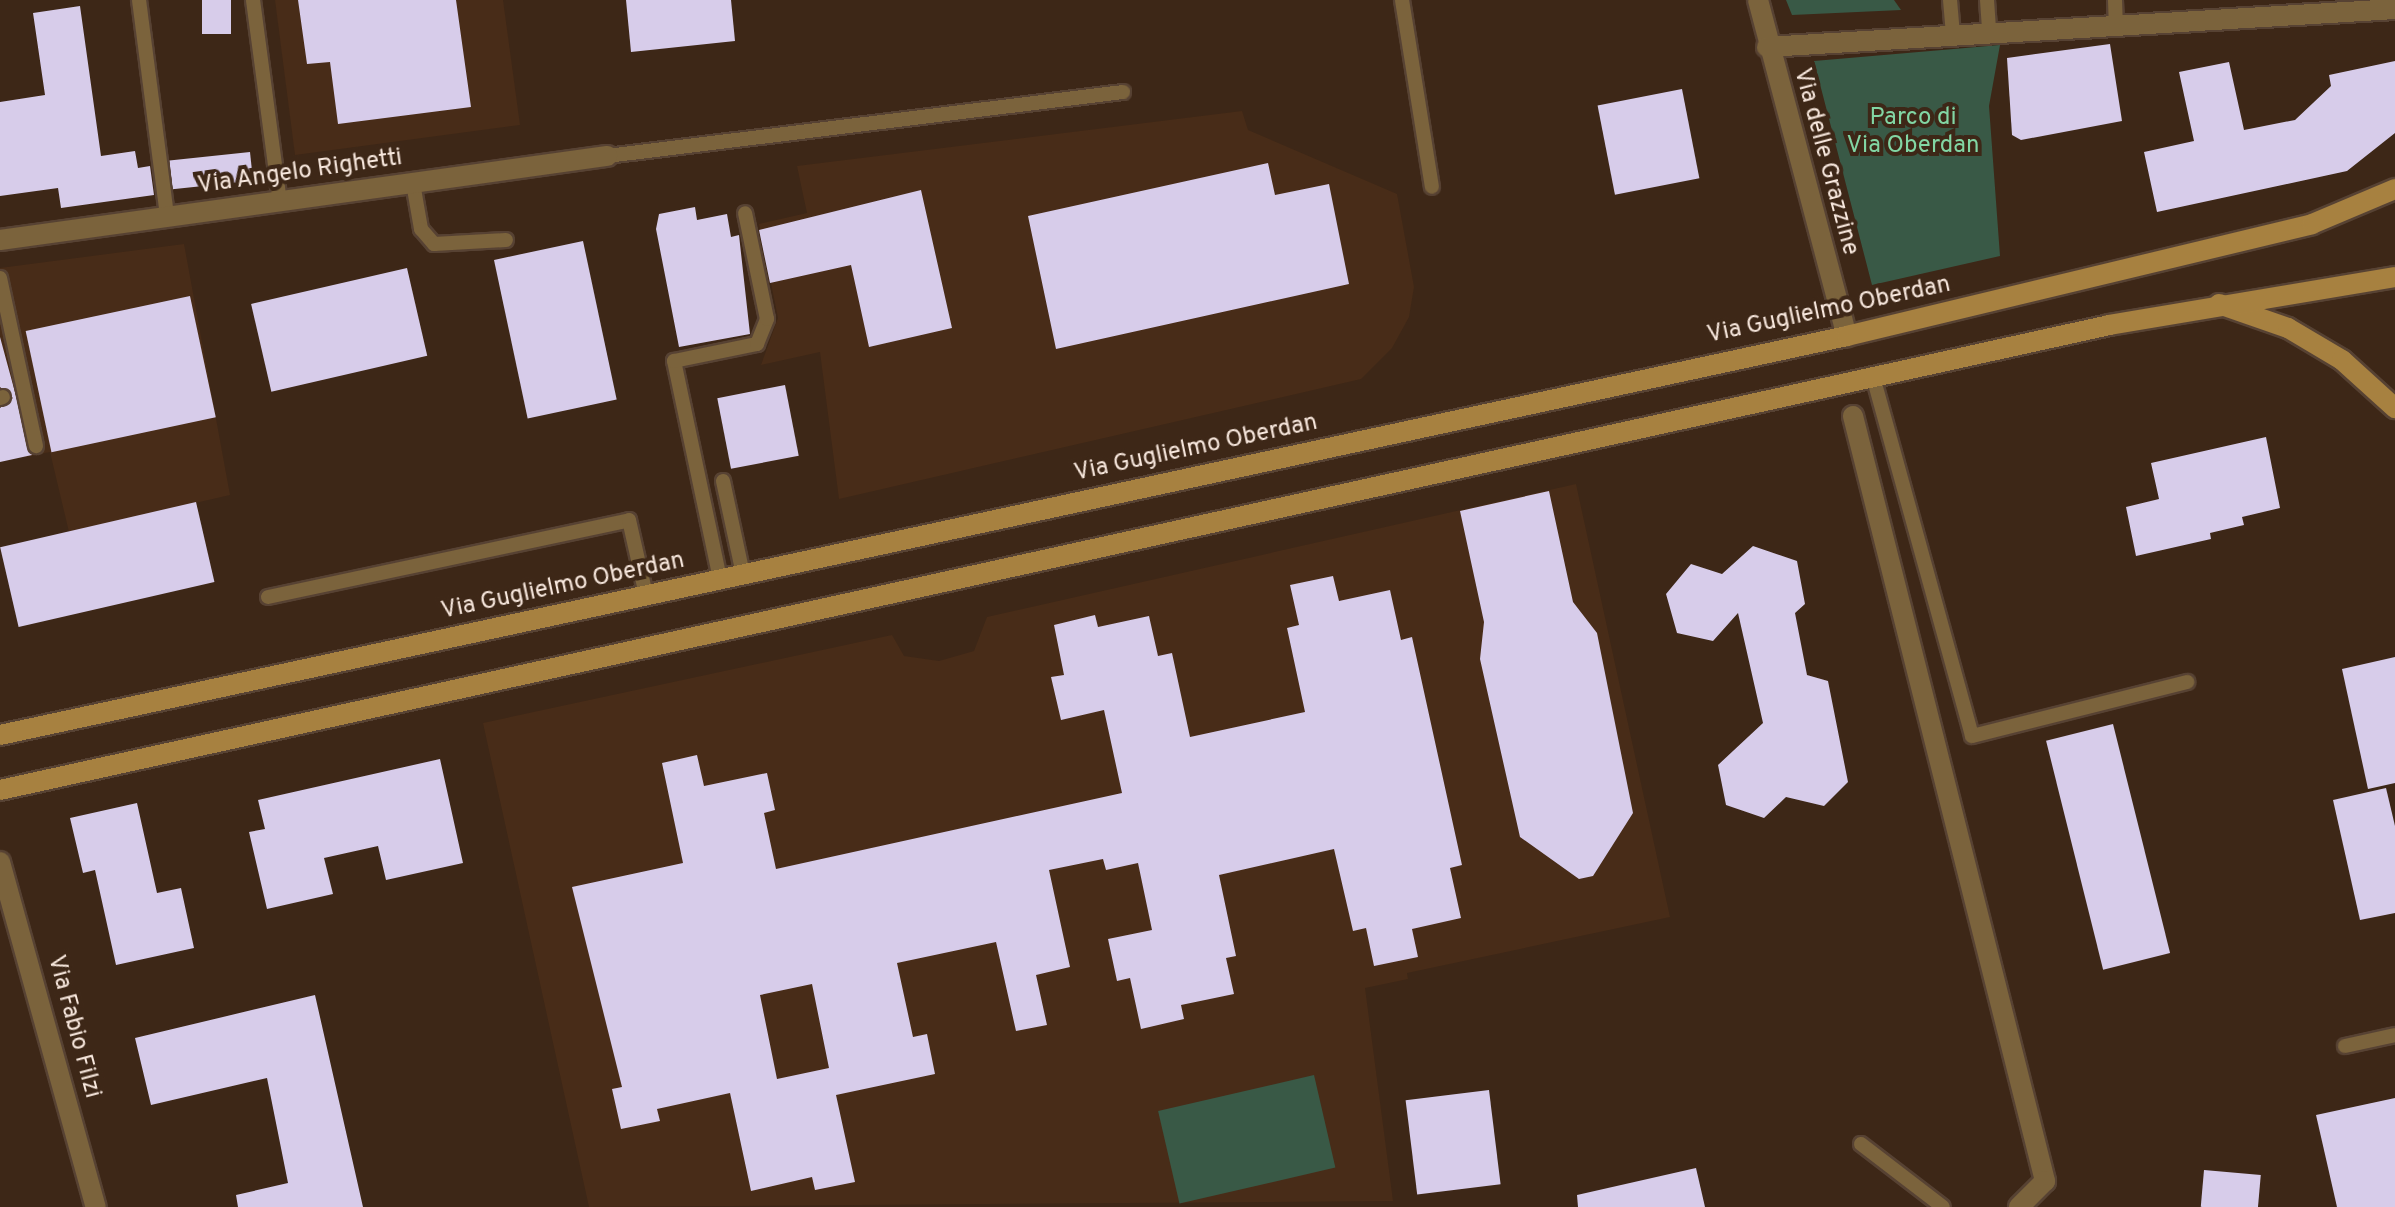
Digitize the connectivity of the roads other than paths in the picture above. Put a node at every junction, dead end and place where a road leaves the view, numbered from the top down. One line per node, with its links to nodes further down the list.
1 (139, 0): 20 (lane)
2 (253, 0): 18 (lane)
3 (1402, 0): 16 (lane)
4 (1758, 0): 12 (street, Via delle Grazzine)
5 (1950, 0): 11 (lane)
6 (1987, 0): 10 (lane)
7 (2115, 0): 9 (lane)
8 (2384, 6): 9 (street, Via delle Grazzine)
9 (2116, 23): 10 (street, Via delle Grazzine)
10 (1989, 31): 11 (street, Via delle Grazzine)
11 (1953, 34): 12 (street, Via delle Grazzine)
12 (1767, 47): 26 (street, Via delle Grazzine)
13 (1123, 92): 14 (lane)
14 (607, 156): 15 (street, Via Angelo Righetti)
15 (413, 183): 18 (street, Via Angelo Righetti); 22 (lane)
16 (1432, 187)
17 (2395, 189): 26 (main road, Via Guglielmo Oberdan)
18 (280, 203): 20 (street, Via Angelo Righetti)
19 (745, 213): 33 (lane)
20 (167, 217): 21 (street, Via Angelo Righetti)
21 (0, 240)
22 (506, 240)
23 (2395, 277): 25 (main road)
24 (0, 278): 30 (lane)
25 (2215, 303): 27 (main road); 28 (main road)
26 (1847, 336): 32 (main road, Via Guglielmo Oberdan)
27 (1874, 380): 36 (lane); 38 (main road)
28 (2395, 408)
29 (1853, 416): 45 (street)
30 (36, 446)
31 (723, 481): 32 (lane)
32 (743, 574): 33 (main road, Via Guglielmo Oberdan)
33 (720, 579): 34 (main road, Via Guglielmo Oberdan)
34 (646, 595): 35 (lane); 37 (main road, Via Guglielmo Oberdan)
35 (268, 597)
36 (2187, 682)
37 (0, 735)
38 (0, 790)
39 (0, 862): 43 (street, Via Fabio Filzi)
40 (2395, 1035): 41 (lane)
41 (2345, 1046)
42 (1861, 1144): 44 (lane)
43 (96, 1207)
44 (1943, 1207)
45 (2019, 1207)

